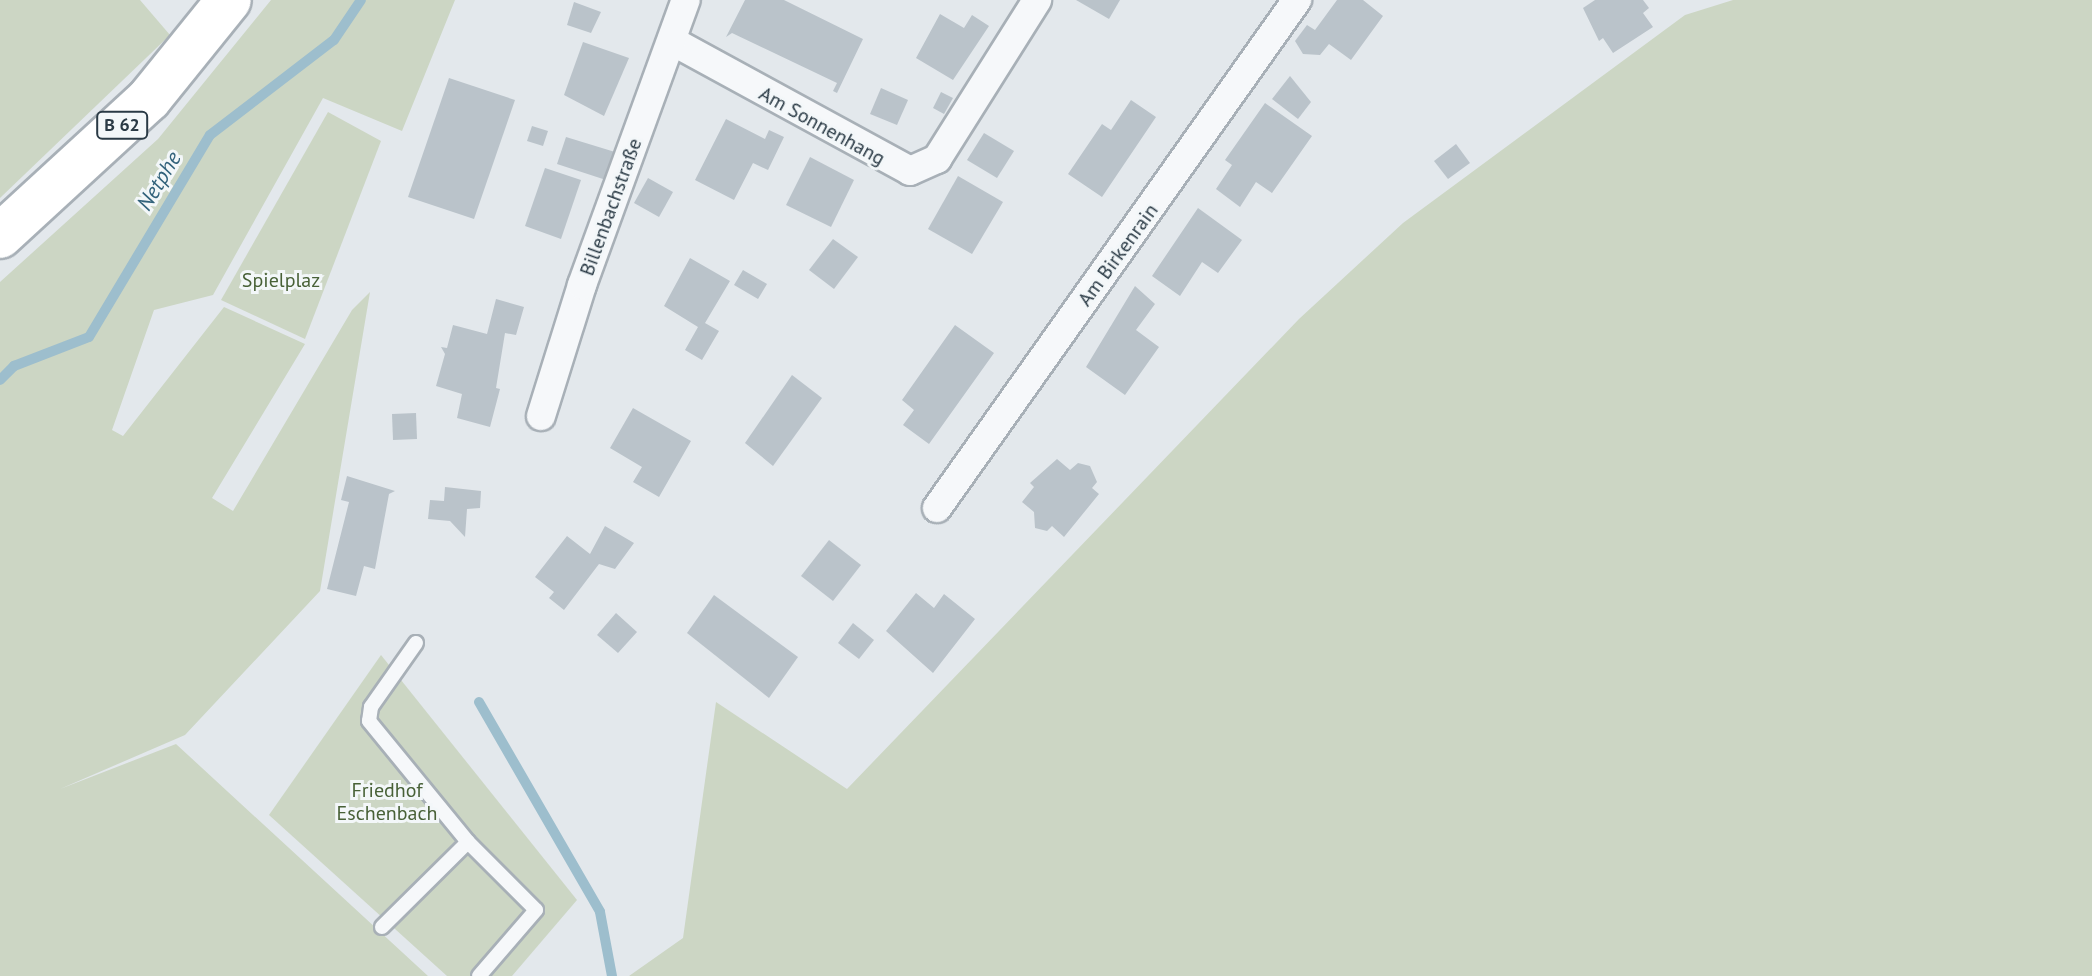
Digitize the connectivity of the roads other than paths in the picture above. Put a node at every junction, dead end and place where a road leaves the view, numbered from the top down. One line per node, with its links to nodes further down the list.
1 (229, 0): 6 (main road, B 62)
2 (686, 0): 5 (street, Billenbachstraße)
3 (1037, 0): 5 (street, Am Sonnenhang)
4 (1297, 0): 8 (street, Am Birkenrain)
5 (672, 41): 7 (street, Billenbachstraße)
6 (0, 236)
7 (541, 416)
8 (937, 508)
9 (416, 643): 10 (lane)
10 (468, 842): 11 (lane); 12 (lane)
11 (382, 927)
12 (479, 976)

